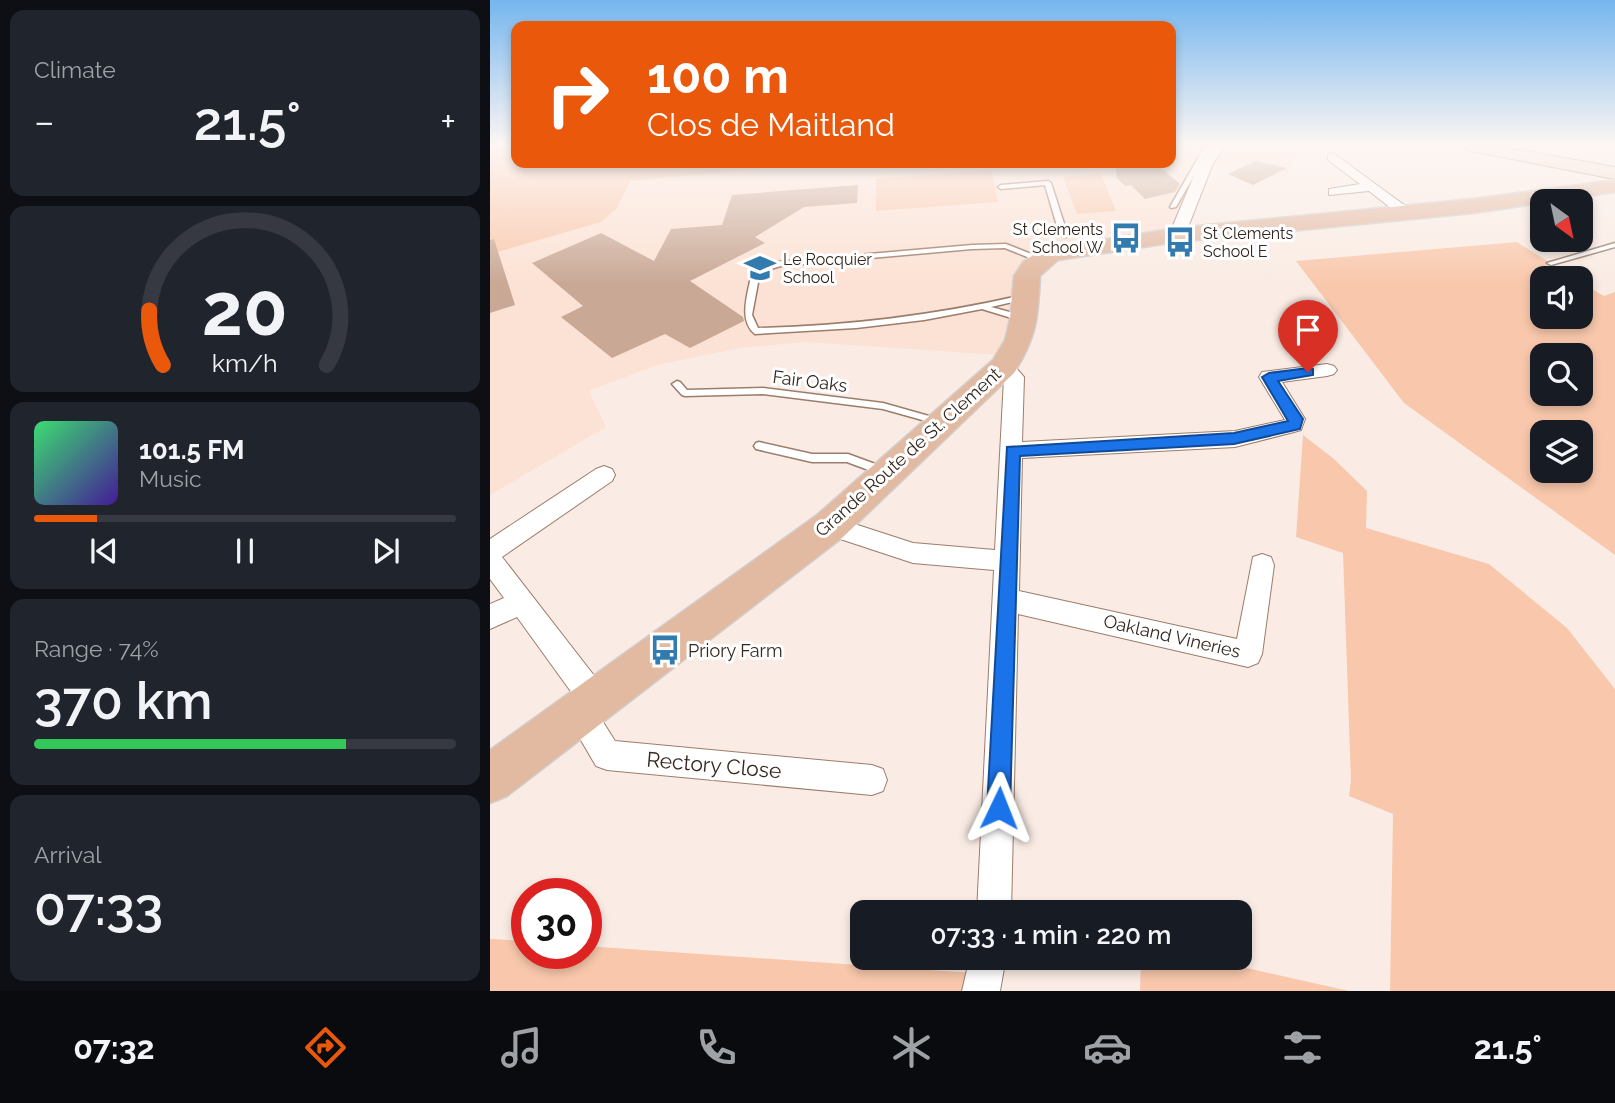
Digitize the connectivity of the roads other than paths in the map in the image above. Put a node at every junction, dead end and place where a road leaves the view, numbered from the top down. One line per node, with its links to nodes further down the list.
1 (1051, 192): 8 (lane)
2 (1185, 192): 7 (lane)
3 (1191, 192): 7 (street)
4 (1378, 192): 6 (street)
5 (1567, 192): 6 (main road)
6 (1406, 213): 7 (main road)
7 (1175, 221): 10 (main road)
8 (1064, 236)
9 (1615, 245): 11 (lane)
10 (1040, 259): 12 (lane); 13 (main road, Grande Route de St. Clement)
11 (1551, 263)
12 (982, 307): 13 (lane); 13 (lane)
13 (1025, 307): 14 (main road, Grande Route de St. Clement)
14 (1004, 366): 17 (main road, Grande Route de St. Clement); 19 (street)
15 (1328, 370): 19 (street)
16 (677, 384): 17 (lane, Fair Oaks)
17 (941, 423): 20 (main road, Grande Route de St. Clement)
18 (759, 446): 20 (lane)
19 (1012, 451): 25 (street)
20 (887, 472): 22 (main road, Grande Route de St. Clement)
21 (604, 475): 23 (street)
22 (830, 526): 25 (street); 30 (main road, Grande Route de St. Clement)
23 (490, 552)
24 (490, 560): 28 (street)
25 (1006, 561): 27 (street)
26 (1262, 565): 27 (street, Oakland Vineries)
27 (1008, 600): 33 (street)
28 (522, 602): 29 (street); 30 (street)
29 (490, 617)
30 (588, 707): 31 (main road, Grande Route de St. Clement); 32 (street, Rectory Close)
31 (490, 779)
32 (872, 780)
33 (995, 900)
34 (985, 970): 35 (street)
35 (981, 991)

